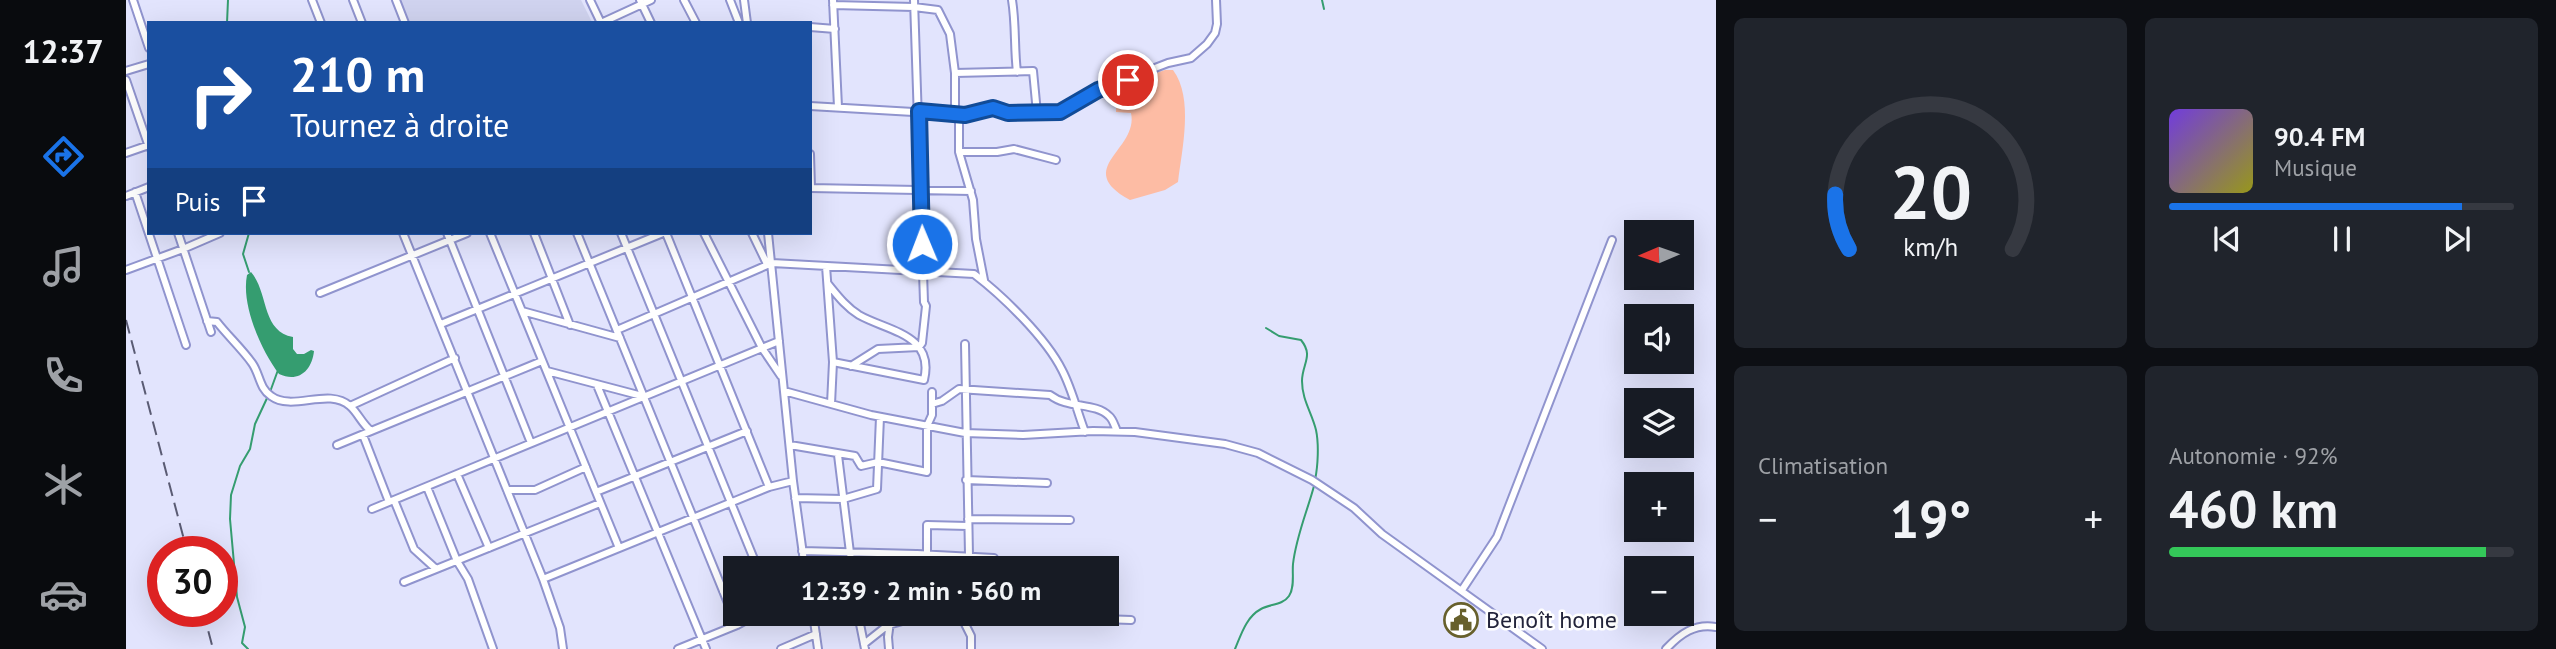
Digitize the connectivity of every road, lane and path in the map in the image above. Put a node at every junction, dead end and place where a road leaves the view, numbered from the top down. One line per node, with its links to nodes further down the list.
1 (133, 0): 26 (street)
2 (312, 0): 15 (street)
3 (353, 0): 16 (street)
4 (396, 0): 17 (street)
5 (590, 0): 18 (street)
6 (651, 0): 12 (street)
7 (684, 0): 21 (street)
8 (730, 0): 22 (street)
9 (744, 0): 23 (street)
10 (1012, 0): 29 (street)
11 (1216, 0): 35 (street)
12 (641, 2): 19 (street); 20 (street)
13 (833, 2): 14 (street); 25 (street)
14 (914, 3): 30 (street); 34 (street)
15 (320, 21)
16 (361, 21)
17 (404, 21)
18 (600, 21)
19 (605, 21)
20 (650, 21)
21 (695, 21)
22 (739, 21)
23 (747, 21)
24 (812, 27): 25 (street)
25 (835, 29): 33 (street)
26 (147, 42)
27 (147, 65): 28 (street)
28 (126, 71)
29 (1017, 72): 30 (street); 35 (street)
30 (955, 73): 36 (street)
31 (126, 80): 37 (street)
32 (812, 106): 33 (street)
33 (838, 107): 34 (street)
34 (919, 111): 36 (street); 44 (street)
35 (1037, 113): 36 (street)
36 (957, 115): 39 (street)
37 (147, 140)
38 (147, 147): 40 (street)
39 (959, 152): 41 (street); 45 (street)
40 (126, 153)
41 (1056, 160)
42 (147, 188): 46 (street)
43 (812, 188): 44 (street)
44 (921, 191): 45 (street); 72 (street)
45 (971, 191): 74 (street)
46 (135, 192): 47 (street); 48 (street)
47 (126, 196)
48 (147, 229)
49 (149, 235): 67 (street)
50 (178, 235): 65 (street)
51 (215, 235): 65 (street)
52 (404, 235): 66 (street)
53 (491, 235): 78 (street)
54 (535, 235): 73 (street)
55 (578, 235): 68 (street)
56 (622, 235): 64 (street)
57 (659, 235): 64 (street)
58 (665, 235): 79 (street)
59 (705, 235): 75 (street)
60 (753, 235): 69 (street)
61 (768, 235): 69 (street)
62 (448, 236): 66 (street); 80 (street)
63 (1612, 240): 167 (street)
64 (627, 247): 68 (street); 82 (street)
65 (183, 249): 67 (street); 83 (street)
66 (412, 254): 77 (street); 84 (street)
67 (157, 259): 71 (street); 91 (street)
68 (589, 263): 73 (street); 86 (street)
69 (769, 264): 70 (street); 75 (street); 89 (street)
70 (826, 266): 72 (street); 76 (street)
71 (126, 270)
72 (923, 271): 74 (street); 92 (street)
73 (551, 278): 78 (street); 85 (street)
74 (984, 282): 112 (street)
75 (729, 284): 79 (street); 93 (street)
76 (828, 284): 92 (street); 96 (street)
77 (320, 293)
78 (515, 293): 80 (street); 81 (street)
79 (693, 299): 82 (street); 97 (street)
80 (477, 309): 84 (street); 100 (street)
81 (522, 312): 85 (street); 95 (street)
82 (654, 315): 86 (street); 102 (street)
83 (207, 321): 87 (street); 111 (street)
84 (441, 324): 94 (street)
85 (570, 325): 88 (street)
86 (617, 330): 88 (street)
87 (211, 332)
88 (620, 338): 108 (street)
89 (779, 341): 93 (street); 101 (street)
90 (965, 344): 104 (street)
91 (186, 345)
92 (919, 347): 98 (street); 98 (street)
93 (762, 348): 97 (street); 101 (street)
94 (455, 358): 105 (street); 111 (street)
95 (542, 361): 99 (street); 100 (street)
96 (833, 362): 98 (street); 109 (street)
97 (720, 365): 102 (street); 117 (street)
98 (851, 366)
99 (547, 371): 103 (street); 116 (street)
100 (504, 376): 105 (street); 123 (street)
101 (783, 379): 106 (street)
102 (681, 381): 108 (street); 126 (street)
103 (597, 385): 108 (street); 113 (street)
104 (965, 389): 110 (street); 112 (street); 121 (street)
105 (468, 391): 119 (street); 128 (street)
106 (784, 391): 109 (street); 125 (street)
107 (932, 392): 110 (street)
108 (644, 397): 113 (street); 129 (street)
109 (831, 404): 114 (street)
110 (932, 404): 115 (street)
111 (350, 406): 119 (street)
112 (1077, 406): 118 (street); 120 (street)
113 (608, 411): 116 (street); 133 (street)
114 (880, 417): 115 (street); 130 (street)
115 (927, 426): 121 (street); 130 (street)
116 (569, 427): 123 (street); 131 (street)
117 (747, 431): 126 (street); 138 (street)
118 (1117, 431): 120 (street); 167 (street)
119 (371, 432): 122 (street)
120 (1085, 432): 121 (street)
121 (965, 433): 134 (street)
122 (363, 435): 124 (street); 143 (street)
123 (531, 443): 128 (street)
124 (337, 445)
125 (790, 445): 127 (street); 135 (street)
126 (708, 446): 129 (street); 144 (street)
127 (838, 455): 130 (street); 142 (street)
128 (495, 458): 132 (street); 139 (street)
129 (670, 462): 133 (street); 147 (street)
130 (878, 462): 142 (street)
131 (586, 467): 139 (street); 140 (street)
132 (457, 474): 137 (street); 152 (street)
133 (635, 476): 140 (street); 150 (street)
134 (966, 480): 136 (street); 149 (street)
135 (793, 481): 138 (street); 141 (street)
136 (1047, 483)
137 (427, 486): 143 (street); 163 (street)
138 (769, 487): 144 (street)
139 (507, 490): 151 (street)
140 (596, 492): 145 (street)
141 (795, 498): 142 (street); 154 (street)
142 (843, 499): 155 (street)
143 (391, 501): 146 (street); 164 (street)
144 (731, 502): 147 (street); 159 (street)
145 (600, 503): 151 (street); 153 (street)
146 (372, 509)
147 (693, 518): 150 (street); 168 (street)
148 (1070, 520): 149 (street)
149 (968, 522): 157 (street); 158 (street)
150 (658, 532): 153 (street); 179 (street)
151 (524, 533): 152 (street); 165 (street)
152 (489, 548): 163 (street)
153 (619, 548): 165 (street)
154 (802, 551): 155 (street); 160 (street)
155 (850, 554): 156 (street)
156 (916, 554): 157 (street); 161 (street)
157 (927, 554): 158 (street)
158 (969, 555): 162 (street)
159 (753, 556)
160 (803, 556)
161 (919, 556)
162 (977, 556)
163 (457, 561): 164 (street); 181 (street)
164 (436, 569): 166 (street)
165 (543, 579): 182 (street)
166 (404, 582)
167 (1462, 590): 189 (street)
168 (723, 592)
169 (1119, 620): 170 (street)
170 (1131, 620)
171 (735, 626): 179 (street)
172 (815, 626): 178 (street)
173 (860, 626): 180 (street)
174 (889, 626): 180 (street)
175 (891, 626): 187 (street)
176 (966, 626): 188 (street)
177 (1716, 627): 190 (street)
178 (816, 634): 185 (street); 186 (street)
179 (702, 640): 183 (street); 184 (street)
180 (864, 647)
181 (493, 649)
182 (563, 649)
183 (678, 649)
184 (706, 649)
185 (781, 649)
186 (818, 649)
187 (889, 649)
188 (969, 649)
189 (1542, 649)
190 (1666, 649)

